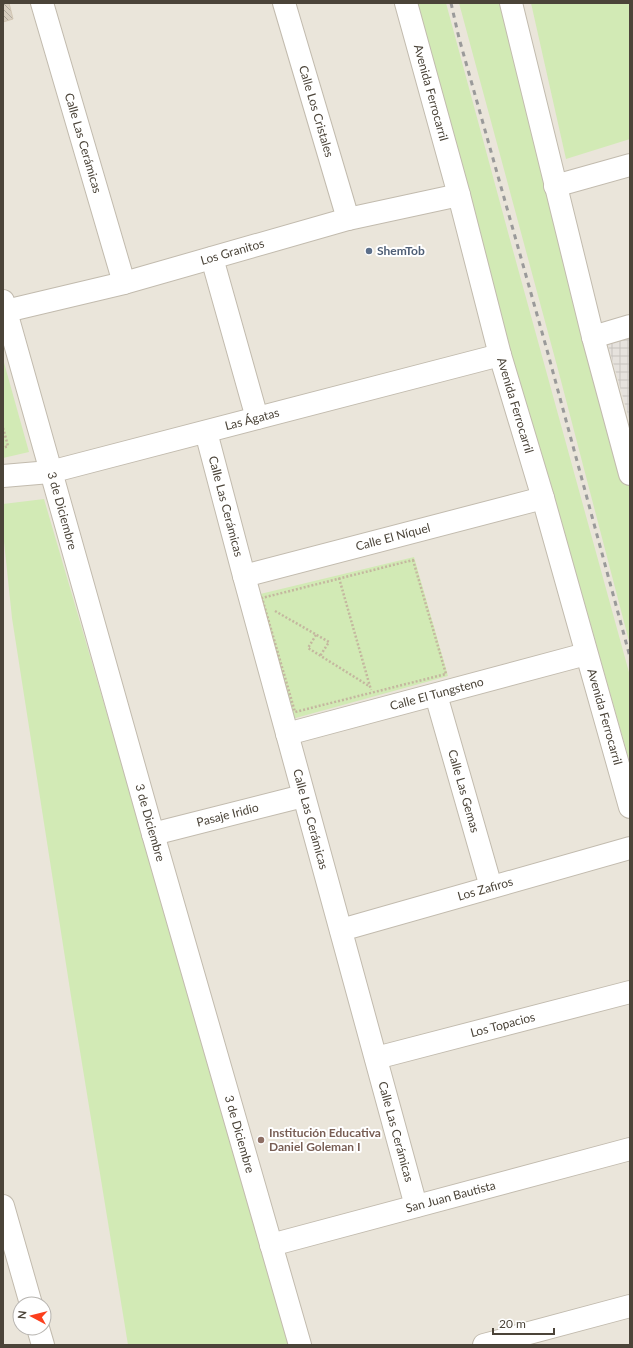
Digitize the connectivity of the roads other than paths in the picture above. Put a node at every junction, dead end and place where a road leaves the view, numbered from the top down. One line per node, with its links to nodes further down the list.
1 (42, 3): 10 (street, Calle Las Cerámicas)
2 (284, 3): 8 (street, Calle Los Cristales)
3 (406, 3): 7 (street, Avenida Ferrocarril)
4 (511, 3): 6 (street)
5 (630, 165): 6 (street)
6 (555, 186): 13 (street)
7 (459, 195): 8 (street, Los Granitos); 14 (street, Avenida Ferrocarril)
8 (348, 219): 9 (street, Los Granitos)
9 (212, 258): 10 (street, Los Granitos); 15 (street)
10 (124, 283): 11 (street, Los Granitos)
11 (4, 306): 17 (street, 3 de Diciembre)
12 (630, 326): 13 (street)
13 (593, 337): 18 (street)
14 (500, 355): 15 (street, Las Ágatas); 20 (street, Avenida Ferrocarril)
15 (258, 418): 16 (street, Las Ágatas)
16 (206, 432): 17 (street, Las Ágatas); 21 (street, Calle Las Cerámicas)
17 (50, 472): 19 (street, Las Ágatas); 27 (street, 3 de Diciembre)
18 (630, 474)
19 (3, 476)
20 (543, 498): 21 (street, Calle El Níquel); 22 (street, Avenida Ferrocarril)
21 (244, 576): 24 (street, Calle Las Cerámicas)
22 (586, 654): 23 (street, Calle El Tungsteno); 26 (street, Avenida Ferrocarril)
23 (436, 695): 24 (street, Calle El Tungsteno); 29 (street, Calle Las Gemas)
24 (287, 734): 25 (street, Calle Las Cerámicas)
25 (303, 796): 27 (street, Pasaje Iridio); 30 (street, Calle Las Cerámicas)
26 (630, 806)
27 (153, 834): 36 (street, 3 de Diciembre)
28 (630, 848): 29 (street, Los Zafiros)
29 (491, 888): 30 (street, Los Zafiros)
30 (341, 930): 32 (street, Calle Las Cerámicas)
31 (630, 992): 32 (street, Los Topacios)
32 (376, 1058): 35 (street, Calle Las Cerámicas)
33 (630, 1149): 35 (street, San Juan Bautista)
34 (3, 1206): 37 (street)
35 (416, 1206): 36 (street, San Juan Bautista)
36 (271, 1244): 39 (street, 3 de Diciembre)
37 (29, 1296)
38 (630, 1306): 40 (street)
39 (300, 1345)
40 (484, 1345)

